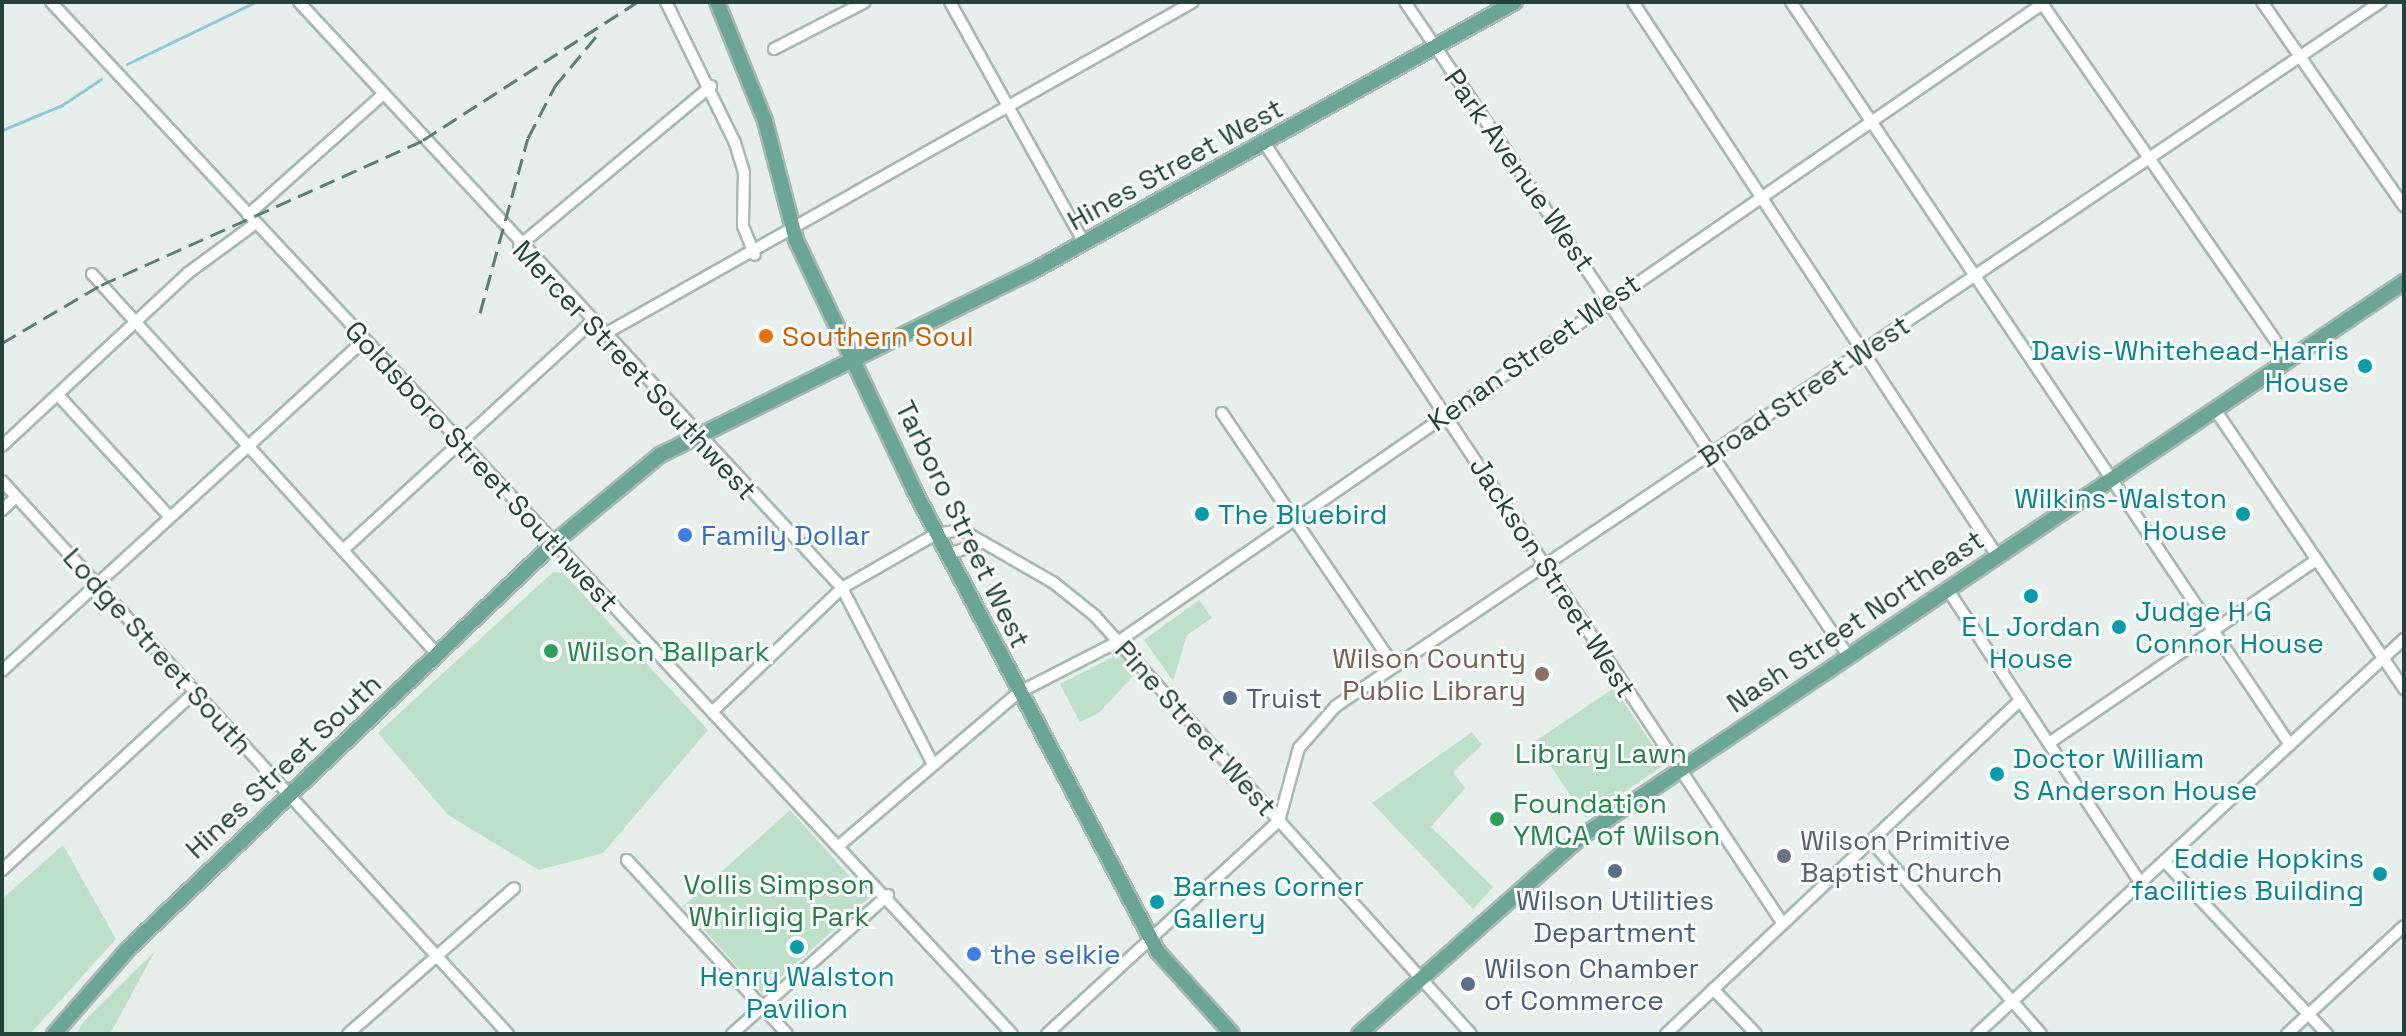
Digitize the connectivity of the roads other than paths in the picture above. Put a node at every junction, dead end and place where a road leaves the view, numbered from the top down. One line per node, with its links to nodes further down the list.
1 (51, 2): 26 (street, Goldsboro Street Southwest)
2 (299, 2): 19 (street, Mercer Street Southwest)
3 (666, 2): 18 (street)
4 (717, 2): 27 (main road, Tarboro Street West)
5 (865, 2): 15 (street)
6 (950, 2): 20 (street)
7 (1193, 2): 20 (street)
8 (1405, 2): 16 (street, Park Avenue West)
9 (1515, 2): 16 (main road, Hines Street West)
10 (1633, 2): 24 (street)
11 (1791, 2): 21 (street)
12 (2262, 2): 17 (street)
13 (2381, 2): 17 (street, Broad Street West)
14 (2043, 3): 21 (street, Kenan Street West); 23 (street)
15 (774, 49)
16 (1437, 50): 22 (main road, Hines Street West); 34 (street, Park Avenue West)
17 (2299, 56): 23 (street, Broad Street West); 25 (street)
18 (711, 86): 29 (street); 30 (street)
19 (381, 96): 26 (street); 29 (street, Mercer Street Southwest)
20 (1009, 109): 27 (street); 28 (street)
21 (1870, 121): 24 (street, Kenan Street West); 32 (street)
22 (1265, 144): 28 (main road, Hines Street West); 45 (street, Jackson Street West)
23 (2149, 158): 32 (street, Broad Street West); 40 (street)
24 (1761, 196): 34 (street, Kenan Street West); 39 (street)
25 (2404, 206)
26 (252, 219): 35 (street); 38 (street, Goldsboro Street Southwest)
27 (793, 233): 30 (street); 41 (main road, Tarboro Street West)
28 (1084, 243): 41 (main road, Hines Street West)
29 (519, 246): 36 (street, Mercer Street Southwest)
30 (755, 255): 37 (street)
31 (92, 274): 35 (street)
32 (1973, 275): 39 (street, Broad Street West); 52 (street)
33 (2404, 282): 40 (main road, Nash Street Northeast)
34 (1609, 299): 45 (street, Kenan Street West); 50 (street, Park Avenue West)
35 (135, 322): 42 (street); 49 (street)
36 (590, 324): 37 (street, Mercer Street Southwest); 47 (street)
37 (603, 335): 46 (street, Mercer Street Southwest)
38 (365, 340): 47 (street, Goldsboro Street Southwest); 49 (street)
39 (1862, 351): 50 (street, Broad Street West); 62 (street)
40 (2289, 360): 43 (main road, Nash Street Northeast)
41 (853, 361): 46 (main road, Hines Street West); 57 (main road, Tarboro Street West)
42 (58, 395): 48 (street); 55 (street)
43 (2216, 411): 52 (main road, Nash Street Northeast); 63 (street)
44 (1222, 413): 56 (street)
45 (1446, 414): 56 (street, Kenan Street West); 64 (street, Jackson Street West)
46 (694, 433): 59 (main road, Hines Street South); 66 (street, Mercer Street Southwest)
47 (461, 443): 59 (street, Goldsboro Street Southwest); 60 (street)
48 (2, 446)
49 (248, 446): 55 (street); 60 (street)
50 (1713, 454): 64 (street, Broad Street West); 72 (street, Park Avenue West)
51 (2, 481): 53 (street, Lodge Street South)
52 (2111, 481): 62 (main road, Nash Street Northeast); 68 (street)
53 (16, 497): 54 (street); 65 (street, Lodge Street South)
54 (2, 510)
55 (169, 516): 65 (street)
56 (1294, 522): 70 (street, Kenan Street West); 74 (street)
57 (936, 534): 58 (street, Pine Street West); 61 (main road, Tarboro Street West); 66 (street)
58 (984, 542): 61 (street); 70 (street, Pine Street West)
59 (554, 543): 71 (main road, Hines Street South); 80 (street, Goldsboro Street Southwest)
60 (343, 550): 71 (street)
61 (949, 554): 78 (main road, Tarboro Street West)
62 (1998, 557): 67 (main road, Nash Street Northeast)
63 (2316, 560): 68 (street); 73 (street)
64 (1545, 565): 74 (street, Broad Street West); 84 (street, Jackson Street West)
65 (94, 583): 75 (street); 77 (street, Lodge Street South)
66 (842, 588): 80 (street); 83 (street, Mercer Street Southwest)
67 (1948, 590): 72 (main road, Nash Street Northeast); 79 (street)
68 (2213, 631): 81 (street); 82 (street)
69 (2404, 639): 73 (street)
70 (1119, 641): 78 (street, Kenan Street West); 86 (street, Pine Street West)
71 (438, 655): 85 (main road, Hines Street South)
72 (1849, 657): 84 (main road, Nash Street Northeast)
73 (2383, 659): 76 (street); 82 (street)
74 (1394, 666): 86 (street, Broad Street West)
75 (2, 671)
76 (2404, 689)
77 (195, 692): 85 (street, Lodge Street South); 91 (street)
78 (1018, 693): 83 (street, Kenan Street West); 97 (main road, Tarboro Street West)
79 (2021, 700): 81 (street); 87 (street)
80 (713, 711): 88 (street, Goldsboro Street Southwest)
81 (2049, 743): 92 (street)
82 (2290, 745): 90 (street)
83 (933, 764): 88 (street, Kenan Street West)
84 (1681, 770): 95 (street, Jackson Street West); 99 (main road, Nash Street Northeast)
85 (289, 795): 98 (street, Lodge Street South); 104 (main road, Hines Street South)
86 (1279, 821): 97 (street); 99 (street, Pine Street West)
87 (1871, 841): 95 (street); 101 (street)
88 (841, 844): 94 (street, Goldsboro Street Southwest)
89 (627, 860): 102 (street)
90 (2164, 861): 92 (street); 103 (street)
91 (2, 870)
92 (2141, 884): 101 (street)
93 (514, 888): 98 (street)
94 (888, 895): 102 (street); 109 (street, Goldsboro Street Southwest)
95 (1783, 924): 100 (street)
96 (2404, 926): 103 (street)
97 (1151, 939): 110 (street); 111 (main road, Tarboro Street West)
98 (436, 956): 105 (street); 106 (street, Lodge Street South)
99 (1421, 979): 112 (main road, Nash Street Northeast); 113 (street, Pine Street West)
100 (1713, 989): 114 (street); 115 (street)
101 (2012, 1002): 116 (street); 117 (street)
102 (762, 1006): 107 (street); 108 (street)
103 (2308, 1015): 118 (street); 119 (street)
104 (54, 1034)
105 (348, 1034)
106 (508, 1034)
107 (732, 1034)
108 (787, 1034)
109 (1012, 1034)
110 (1047, 1034)
111 (1232, 1034)
112 (1359, 1034)
113 (1471, 1034)
114 (1666, 1034)
115 (1756, 1034)
116 (1977, 1034)
117 (2041, 1034)
118 (2287, 1034)
119 (2327, 1034)

